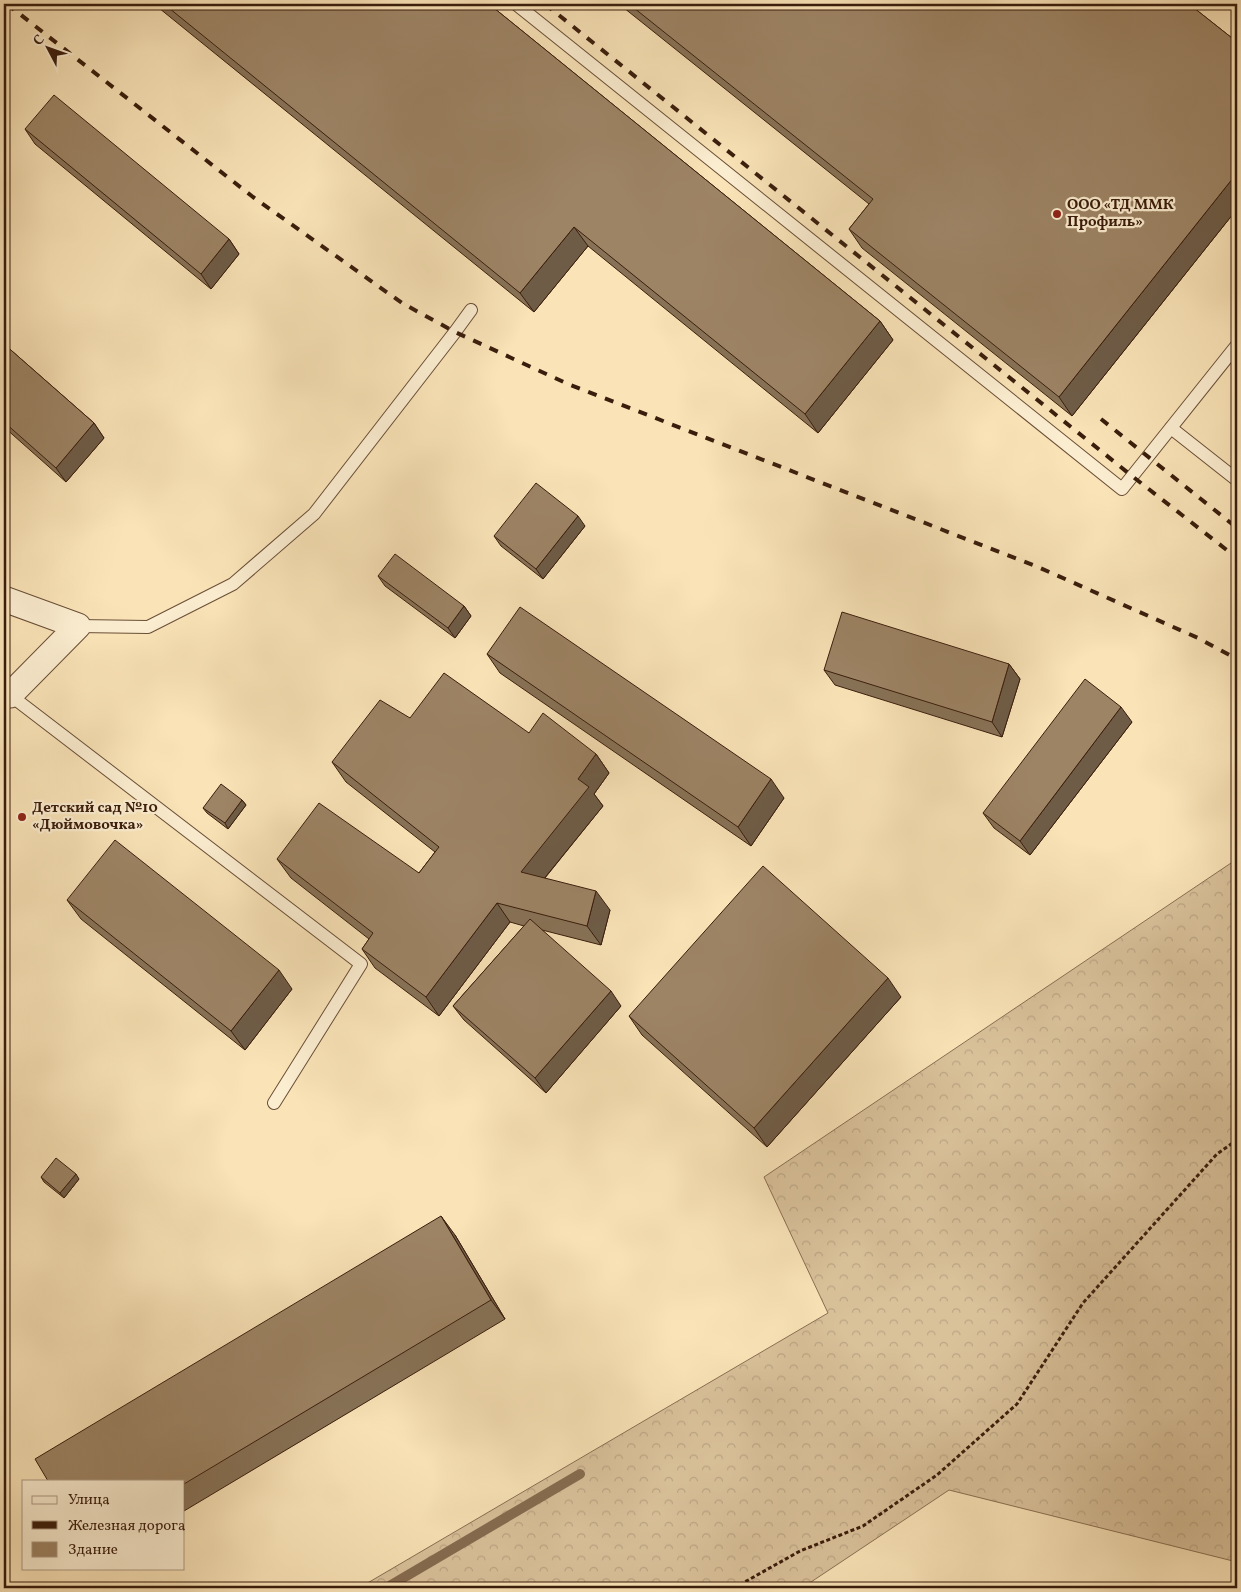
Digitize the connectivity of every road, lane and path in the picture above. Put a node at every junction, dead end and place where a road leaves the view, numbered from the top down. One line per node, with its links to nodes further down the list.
1 (516, 4): 4 (lane)
2 (470, 310): 7 (lane)
3 (1237, 345): 4 (lane)
4 (1170, 428): 5 (lane)
5 (1237, 480)
6 (4, 599): 7 (street)
7 (78, 626): 8 (street)
8 (7, 692): 9 (lane)
9 (274, 1103)
10 (1237, 1140): 11 (path)
11 (734, 1588)

